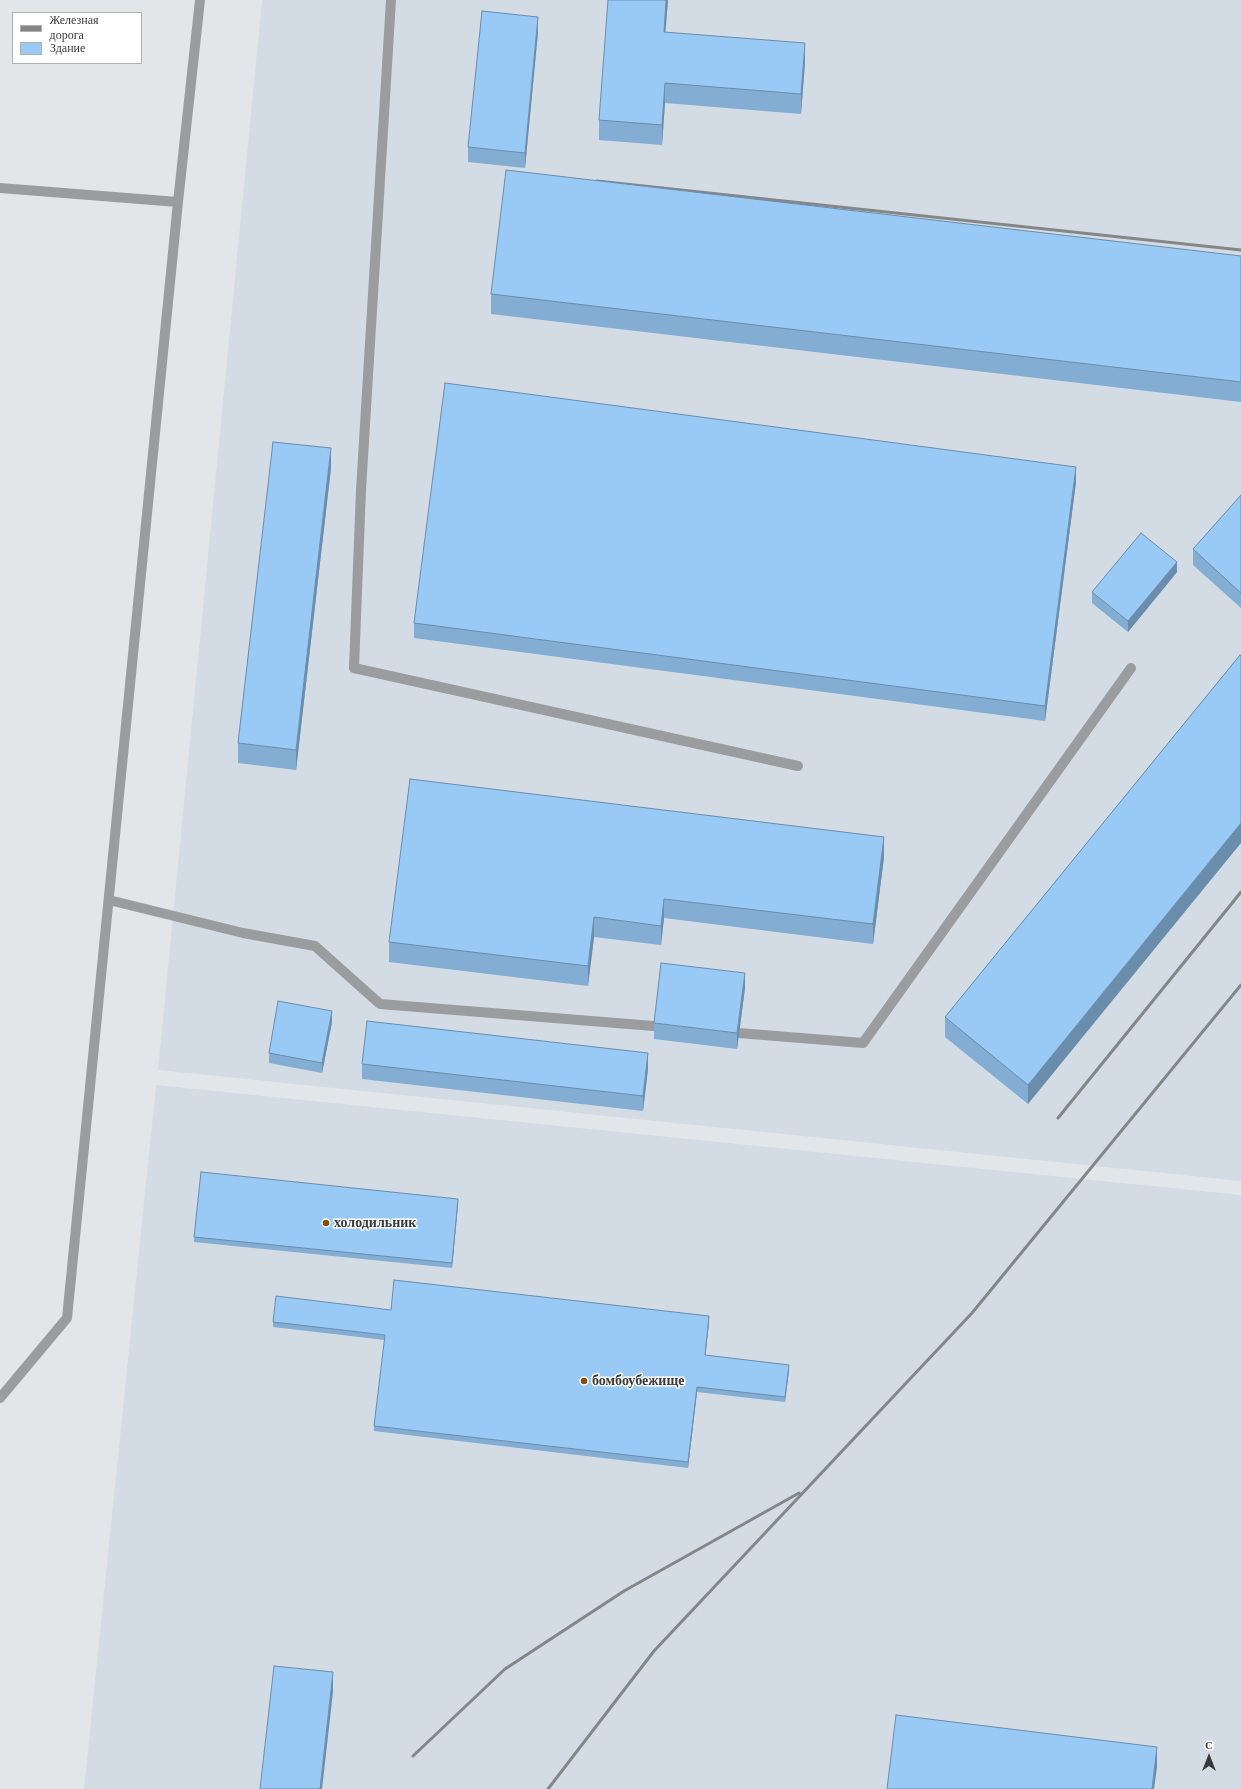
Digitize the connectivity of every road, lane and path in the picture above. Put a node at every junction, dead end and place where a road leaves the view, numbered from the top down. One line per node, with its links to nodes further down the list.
1 (200, 0): 4 (lane)
2 (391, 0): 6 (lane)
3 (0, 188): 4 (lane)
4 (178, 202): 7 (lane)
5 (1131, 668): 9 (lane)
6 (798, 766)
7 (109, 900): 8 (lane); 10 (lane)
8 (673, 1028)
9 (713, 1031)
10 (0, 1398)

